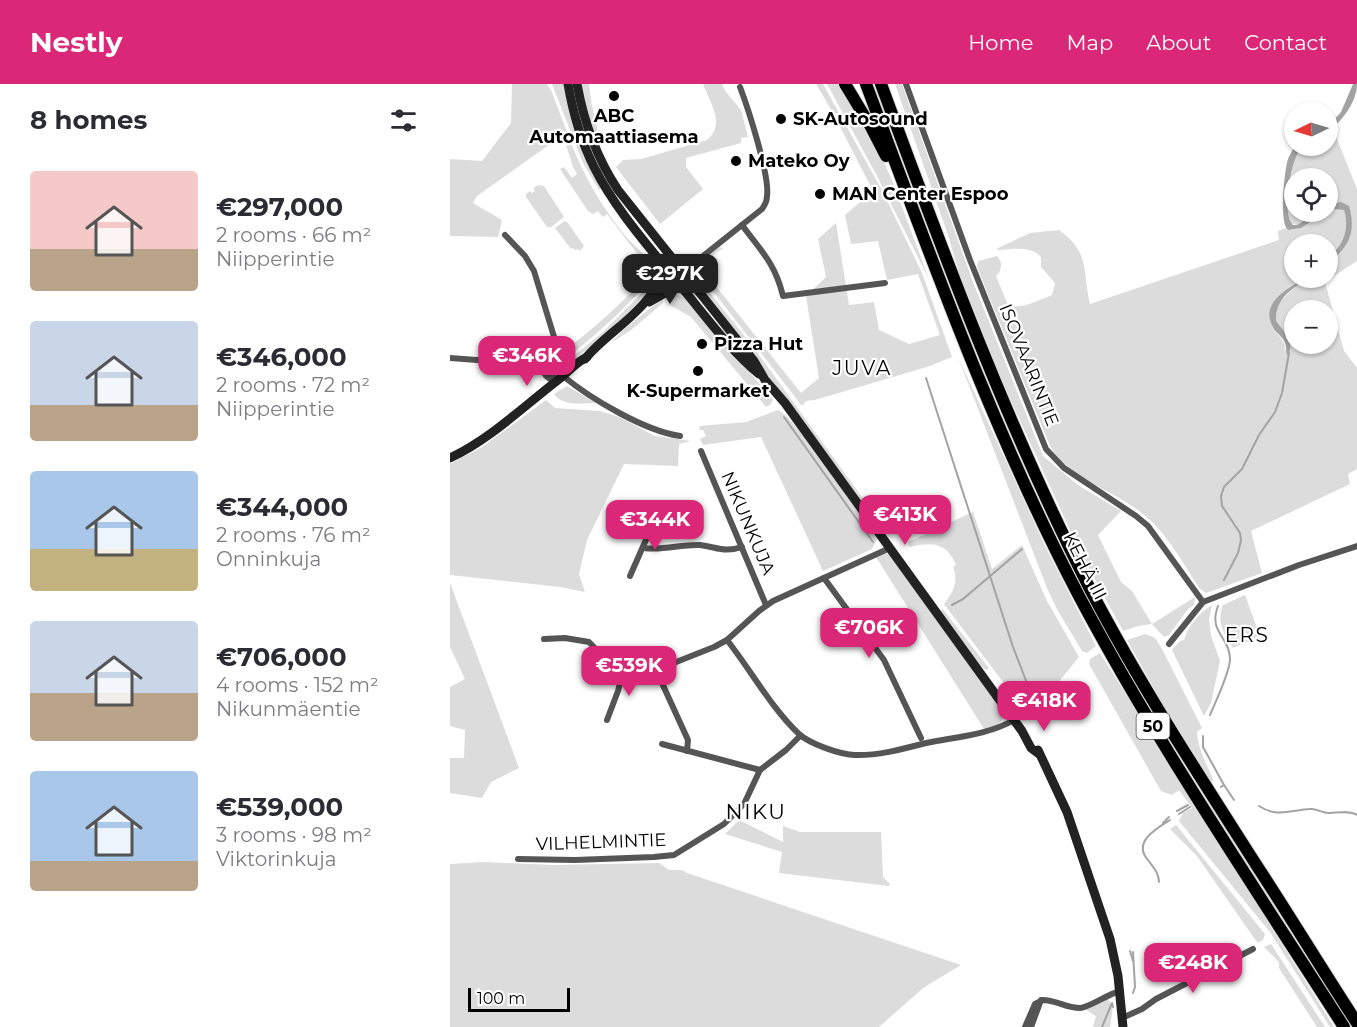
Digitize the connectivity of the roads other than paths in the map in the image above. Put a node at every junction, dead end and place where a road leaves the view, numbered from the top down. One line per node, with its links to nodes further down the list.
1 (568, 84): 14 (main road)
2 (577, 84): 13 (main road)
3 (845, 84): 10 (highway)
4 (866, 84): 10 (highway, KEHÄ III / 50)
5 (881, 84): 9 (highway, KEHÄ III / 50)
6 (890, 84): 9 (highway)
7 (906, 84): 30 (street, ISOVAARINTIE)
8 (740, 87): 11 (street)
9 (909, 157): 47 (highway, KEHÄ III / 50)
10 (904, 185): 54 (highway, KEHÄ III / 50)
11 (742, 225): 13 (street); 15 (street)
12 (504, 235): 17 (street)
13 (682, 272): 14 (main road); 19 (main road)
14 (674, 278): 18 (main road); 19 (main road)
15 (885, 283)
16 (450, 358): 17 (street)
17 (542, 365): 18 (street)
18 (560, 379): 20 (street); 22 (main road)
19 (765, 380): 27 (main road)
20 (680, 436)
21 (701, 452): 26 (street, NIKUNKUJA)
22 (450, 458)
23 (656, 517): 25 (street)
24 (1357, 546): 30 (street)
25 (644, 548): 26 (street); 28 (street)
26 (742, 548): 31 (street, NIKUNKUJA)
27 (890, 548): 29 (street); 38 (main road)
28 (630, 576)
29 (824, 578): 31 (street); 40 (street)
30 (1203, 602): 34 (street)
31 (766, 605): 33 (street)
32 (544, 639): 35 (street)
33 (727, 640): 36 (street); 39 (street)
34 (1169, 644)
35 (624, 666): 36 (street); 37 (street)
36 (656, 670): 42 (street)
37 (607, 720)
38 (1014, 720): 40 (street); 46 (main road)
39 (800, 735): 40 (street); 43 (street, VILHELMINTIE)
40 (922, 741)
41 (662, 744): 42 (street)
42 (687, 751): 43 (street)
43 (760, 770): 44 (street, VILHELMINTIE)
44 (518, 859)
45 (1253, 949): 50 (street)
46 (1120, 991): 48 (street); 50 (main road)
47 (1342, 999): 49 (highway); 51 (highway, KEHÄ III / 50)
48 (1041, 1000): 52 (street); 53 (street)
49 (1357, 1017)
50 (1123, 1022)
51 (1357, 1023)
52 (1025, 1027)
53 (1031, 1027)
54 (1344, 1027)

